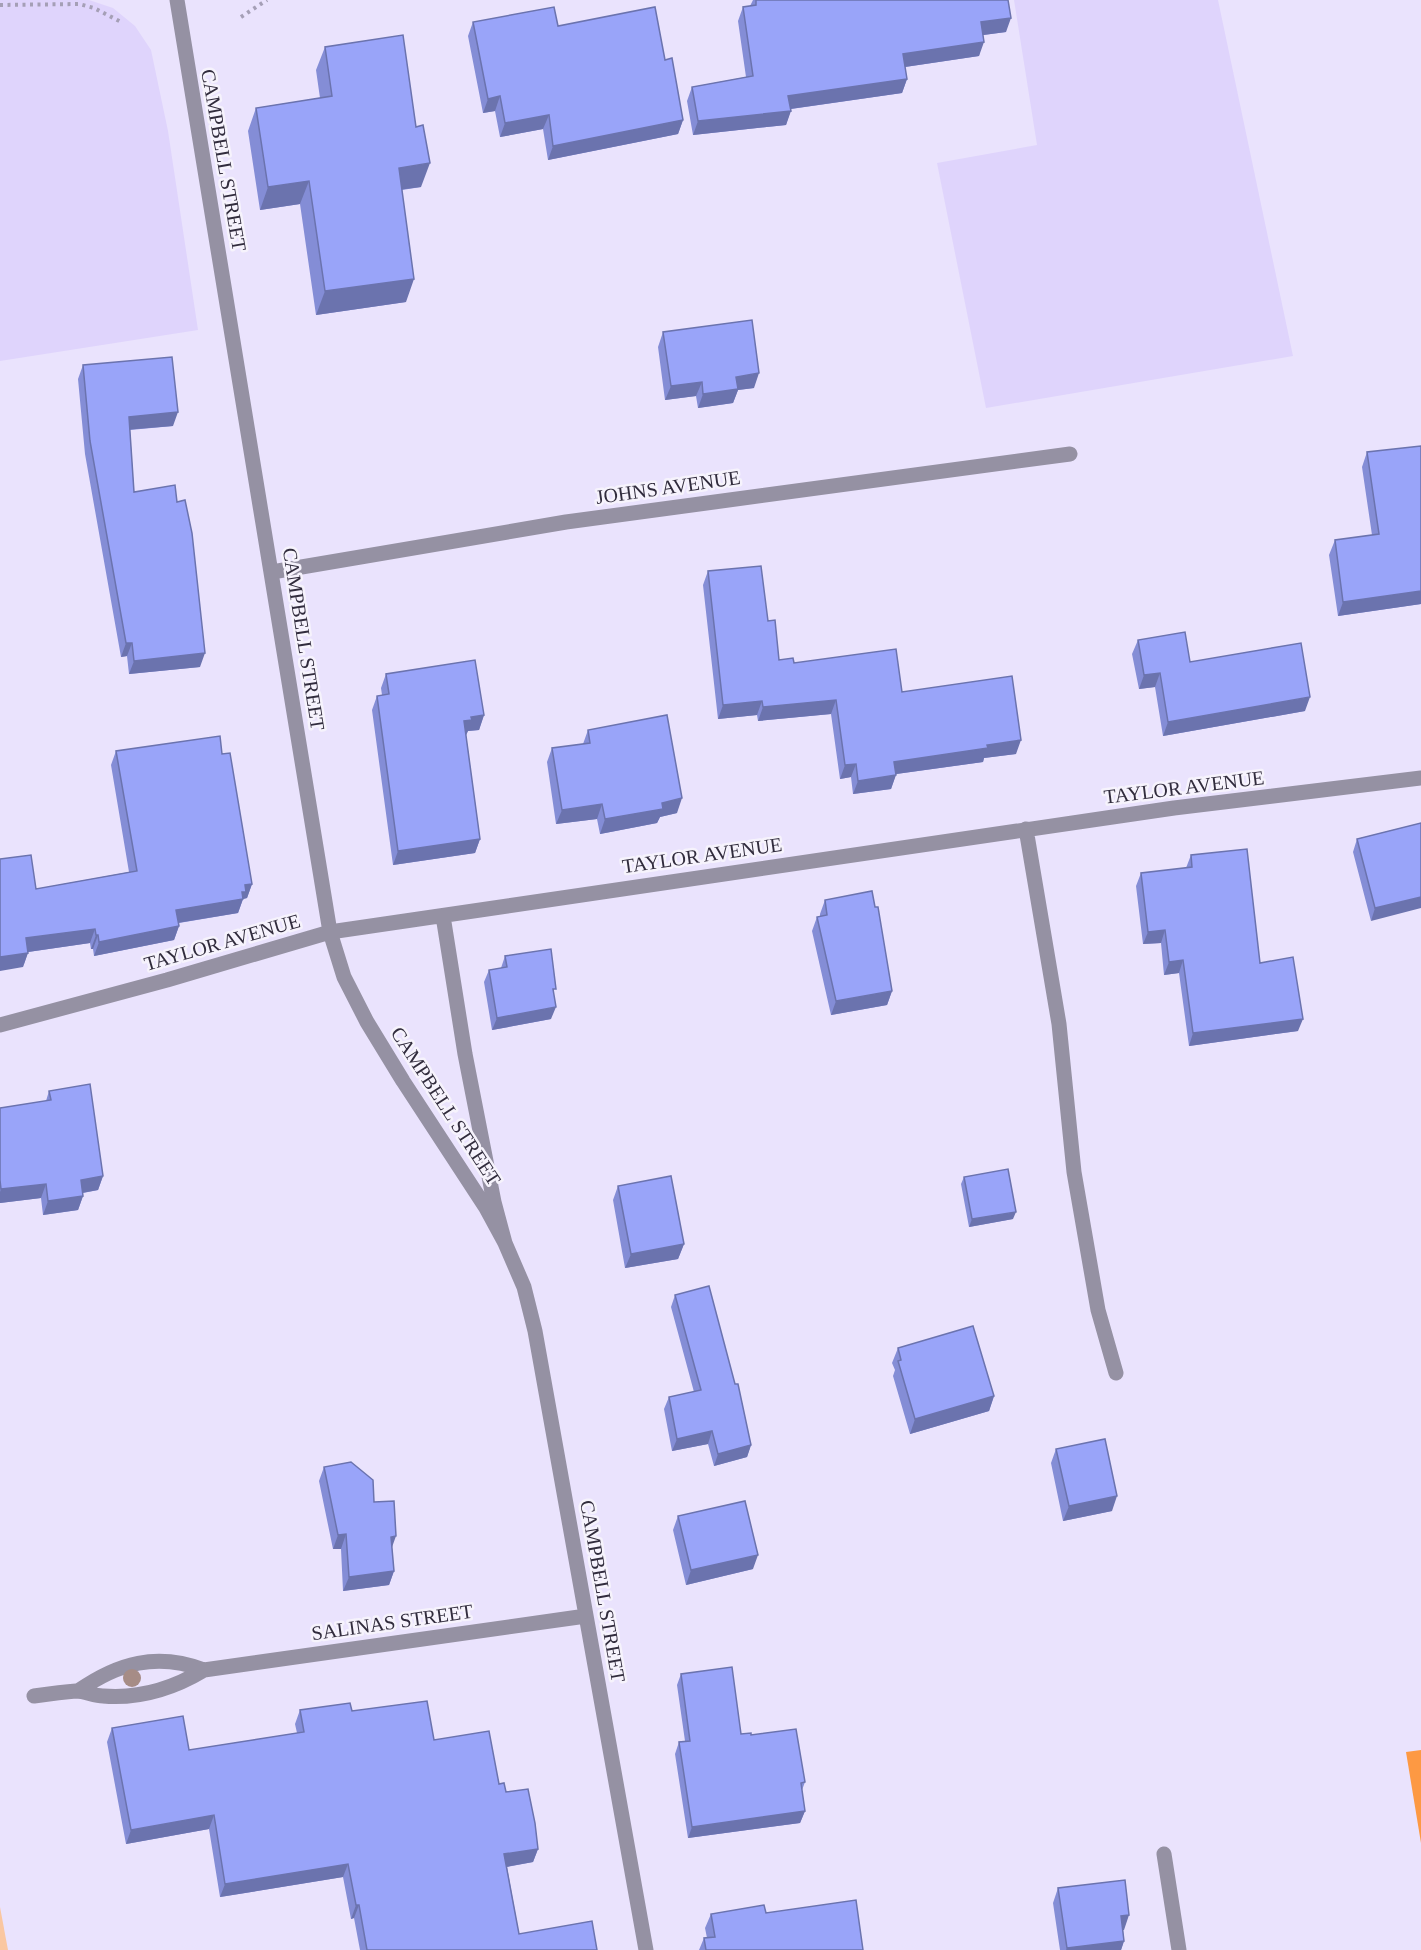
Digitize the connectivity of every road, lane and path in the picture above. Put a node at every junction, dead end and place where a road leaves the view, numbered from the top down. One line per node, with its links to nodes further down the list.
1 (177, 0): 7 (street, CAMPBELL STREET)
2 (267, 0): 4 (path)
3 (0, 5): 5 (path)
4 (241, 17)
5 (123, 23)
6 (1070, 454): 7 (street, JOHNS AVENUE)
7 (272, 572): 11 (street, CAMPBELL STREET)
8 (1421, 778): 9 (street, TAYLOR AVENUE)
9 (1026, 829): 10 (street, TAYLOR AVENUE); 14 (street)
10 (443, 916): 11 (street, TAYLOR AVENUE); 13 (street, CAMPBELL STREET)
11 (330, 932): 12 (street, TAYLOR AVENUE); 13 (street, CAMPBELL STREET)
12 (0, 1025)
13 (505, 1243): 15 (street, CAMPBELL STREET)
14 (1116, 1373)
15 (586, 1616): 16 (street, SALINAS STREET); 20 (street, CAMPBELL STREET)
16 (204, 1670): 17 (street, SALINAS STREET); 17 (street, SALINAS STREET)
17 (78, 1691): 18 (street, SALINAS STREET)
18 (34, 1696)
19 (1164, 1854): 21 (street)
20 (646, 1950)
21 (1179, 1950)

